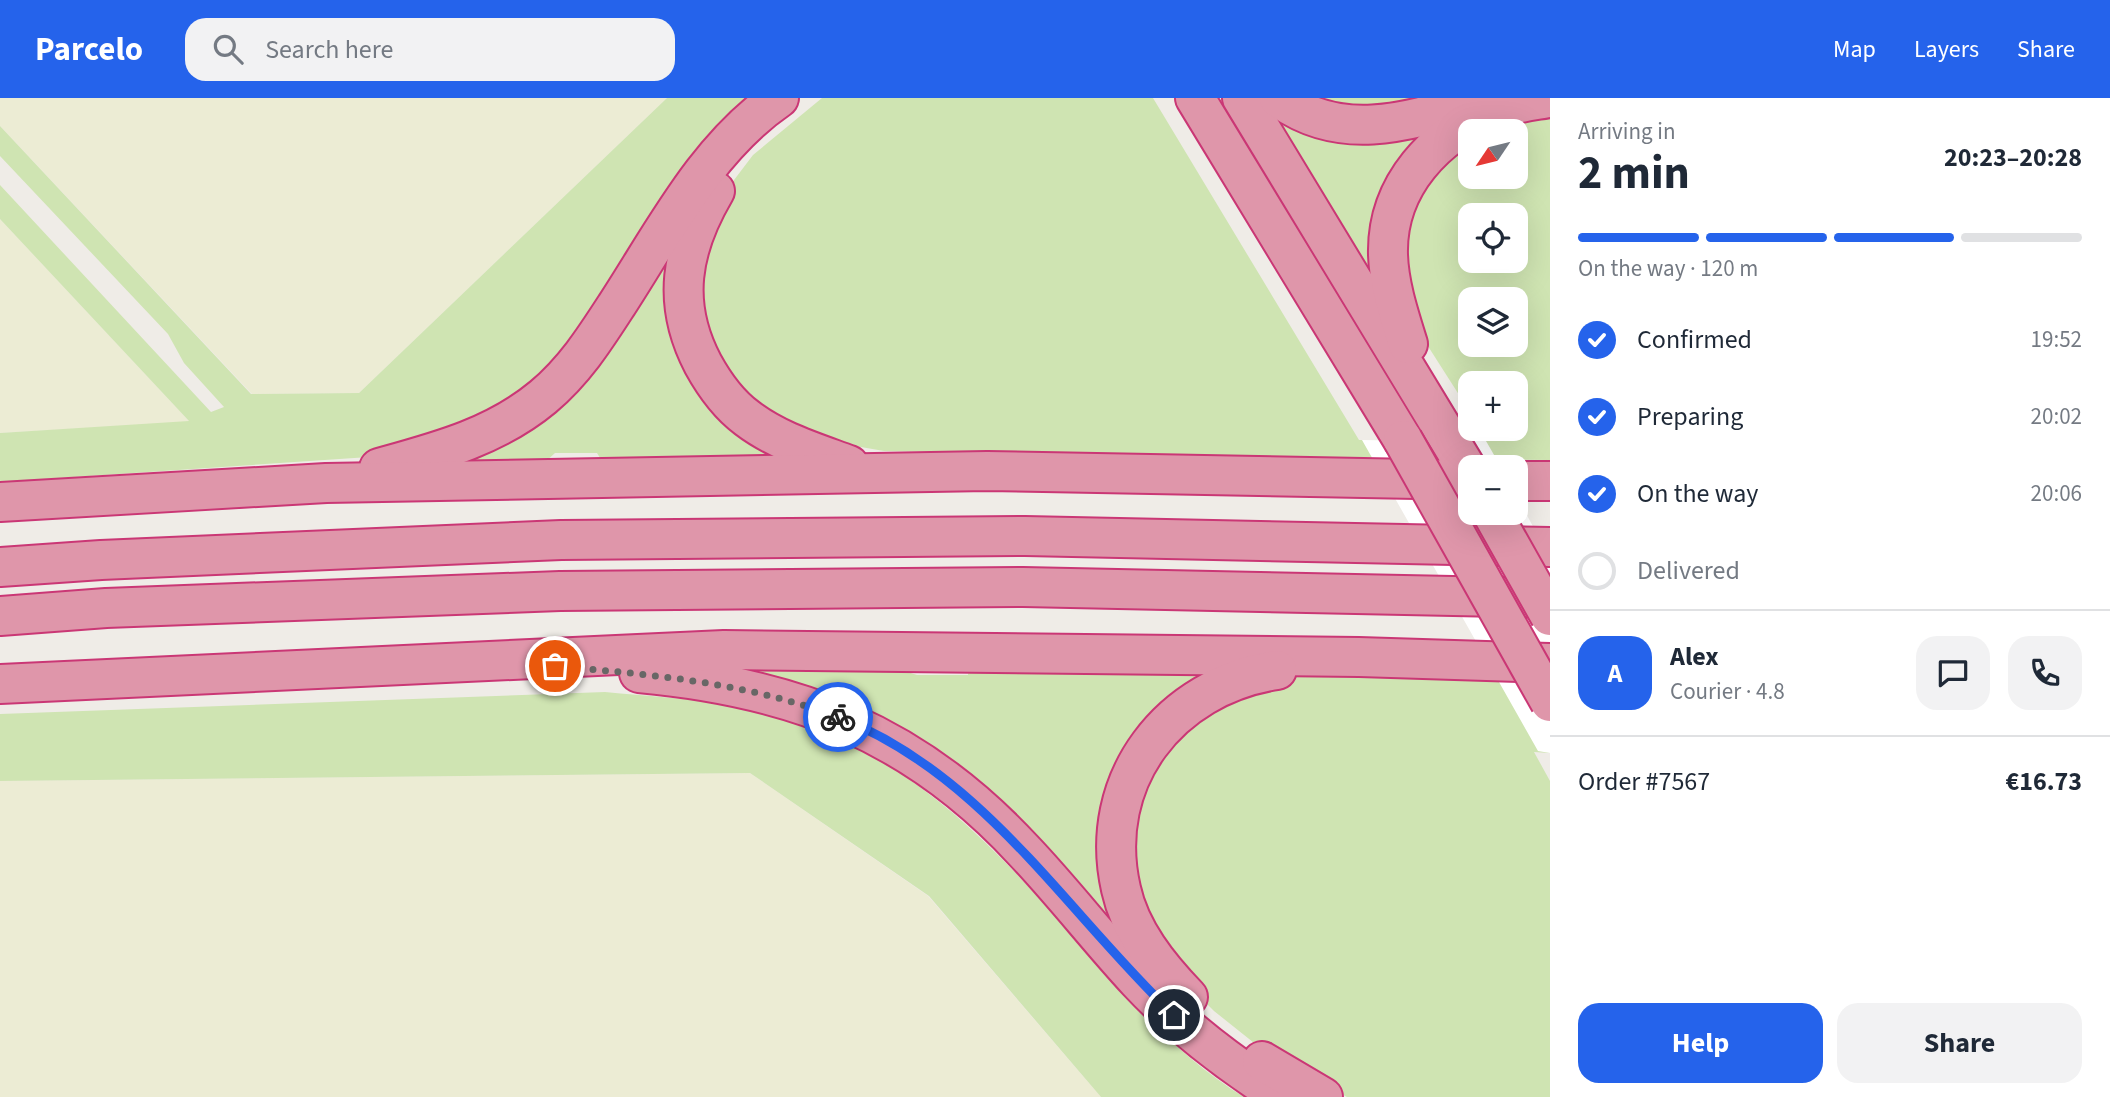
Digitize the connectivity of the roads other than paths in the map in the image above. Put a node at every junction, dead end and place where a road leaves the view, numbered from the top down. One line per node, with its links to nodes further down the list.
1 (779, 98): 14 (highway)
2 (808, 98): 10 (highway)
3 (1195, 98): 26 (highway, bridge)
4 (1242, 98): 8 (highway)
5 (1279, 98): 6 (highway)
6 (1486, 98)
7 (1549, 98): 8 (highway)
8 (1424, 396): 9 (highway)
9 (1459, 455)
10 (871, 473): 11 (highway); 14 (highway)
11 (1458, 480)
12 (1528, 481): 13 (highway)
13 (1550, 481)
14 (326, 483): 15 (highway)
15 (0, 502)
16 (1499, 525): 21 (highway, bridge)
17 (1550, 547): 18 (highway)
18 (0, 567)
19 (1550, 598): 20 (highway)
20 (0, 616)
21 (1550, 616)
22 (1359, 657): 23 (highway); 24 (highway); 28 (highway)
23 (511, 663): 25 (highway); 27 (highway)
24 (1550, 663)
25 (0, 684)
26 (1550, 702)
27 (1282, 1097)
28 (1323, 1097)

